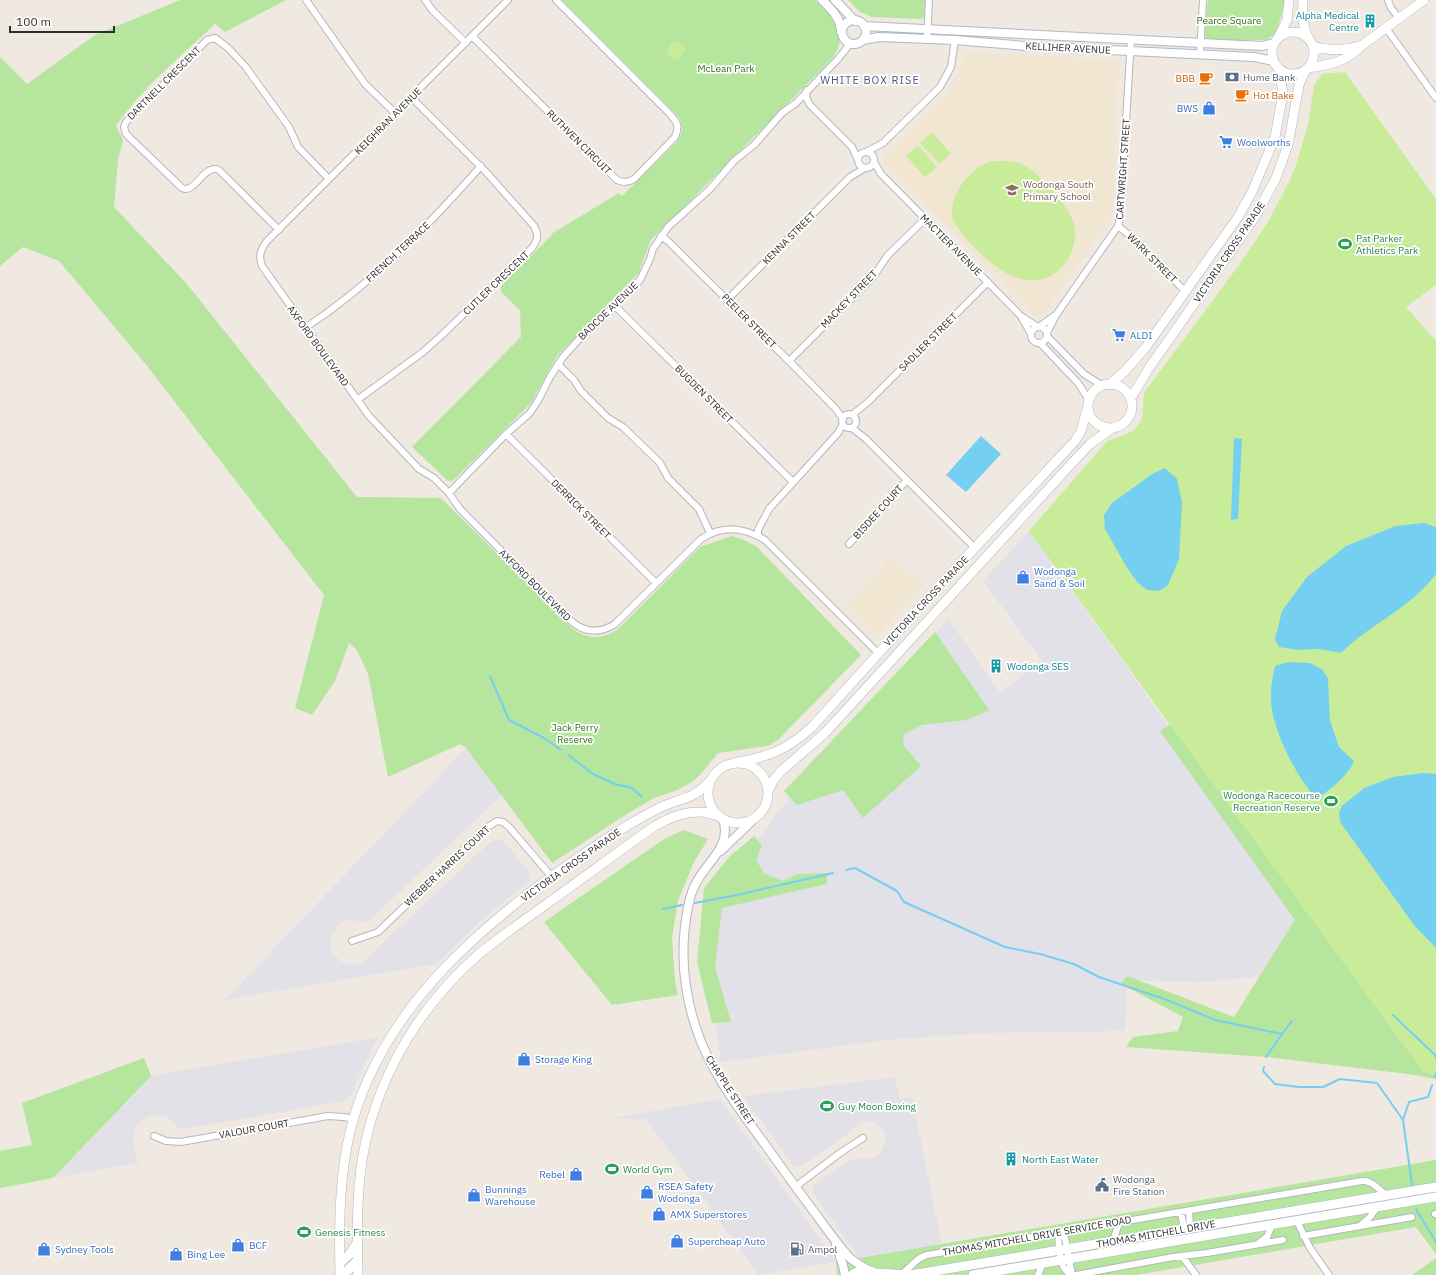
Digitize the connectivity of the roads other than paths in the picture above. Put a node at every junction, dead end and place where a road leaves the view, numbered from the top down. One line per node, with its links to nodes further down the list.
1 (306, 0): 38 (street)
2 (425, 0): 25 (street)
3 (508, 0): 19 (street, KEIGHRAN AVENUE)
4 (556, 0): 19 (street, RUTHVEN CIRCUIT)
5 (822, 0): 18 (street)
6 (835, 0): 14 (street)
7 (929, 0): 17 (street)
8 (1203, 0): 26 (street)
9 (1289, 0): 24 (main road)
10 (1303, 0): 27 (main road)
11 (1388, 0): 13 (street)
12 (1424, 0): 13 (main road)
13 (1399, 18): 16 (main road)
14 (855, 21): 15 (street); 18 (street)
15 (864, 26): 17 (street, KELLIHER AVENUE); 20 (street)
16 (1386, 28): 29 (main road); 37 (street)
17 (928, 30): 21 (street); 23 (street, KELLIHER AVENUE)
18 (842, 32): 28 (street)
19 (472, 36): 25 (street, KEIGHRAN AVENUE)
20 (863, 40): 21 (street, KELLIHER AVENUE); 28 (street)
21 (927, 40): 22 (street, KELLIHER AVENUE)
22 (955, 40): 30 (street, KELLIHER AVENUE); 39 (street)
23 (1131, 40): 26 (street, KELLIHER AVENUE); 30 (street, CARTWRIGHT STREET)
24 (1276, 40): 26 (street, KELLIHER AVENUE); 27 (main road); 32 (main road)
25 (466, 43): 36 (street, KEIGHRAN AVENUE)
26 (1200, 43): 31 (street)
27 (1311, 43): 29 (main road); 33 (main road)
28 (849, 44): 35 (street, BADCOE AVENUE)
29 (1361, 46): 33 (main road)
30 (1130, 52): 31 (street, KELLIHER AVENUE); 50 (street, CARTWRIGHT STREET)
31 (1200, 54): 32 (street, KELLIHER AVENUE)
32 (1274, 62): 34 (main road)
33 (1307, 68): 34 (main road); 68 (main road, VICTORIA CROSS PARADE)
34 (1280, 69): 55 (main road, VICTORIA CROSS PARADE)
35 (807, 90): 40 (street); 52 (street, BADCOE AVENUE)
36 (411, 97): 38 (street, KEIGHRAN AVENUE); 44 (street, CUTLER CRESCENT)
37 (1436, 98)
38 (395, 113): 48 (street, KEIGHRAN AVENUE)
39 (883, 143): 41 (street); 42 (street)
40 (852, 147): 41 (street); 43 (street)
41 (865, 152): 42 (street); 43 (street)
42 (874, 160): 45 (street); 46 (street, MACTIER AVENUE)
43 (858, 161): 45 (street); 47 (street, KENNA STREET)
44 (481, 166): 61 (street, FRENCH TERRACE); 69 (street, CUTLER CRESCENT)
45 (867, 168): 46 (street, MACTIER AVENUE); 47 (street, KENNA STREET)
46 (881, 174): 49 (street, MACTIER AVENUE)
47 (850, 177): 56 (street, KENNA STREET)
48 (329, 179): 51 (street, KEIGHRAN AVENUE); 51 (street, DARTNELL CRESCENT)
49 (925, 219): 54 (street, MACTIER AVENUE); 65 (street, MACKEY STREET)
50 (1118, 226): 55 (street, WARK STREET); 58 (street, CARTWRIGHT STREET)
51 (279, 230): 53 (street, KEIGHRAN AVENUE)
52 (661, 236): 56 (street, PEELER STREET); 57 (street, BADCOE AVENUE)
53 (267, 241): 61 (street, AXFORD BOULEVARD)
54 (988, 282): 59 (street, MACTIER AVENUE); 71 (street, SADLIER STREET)
55 (1186, 291): 67 (main road, VICTORIA CROSS PARADE)
56 (727, 300): 65 (street, PEELER STREET)
57 (615, 306): 66 (street, BADCOE AVENUE); 75 (street, BUGDEN STREET)
58 (1056, 315): 60 (street, CARTWRIGHT STREET); 63 (street, CARTWRIGHT STREET)
59 (1021, 316): 60 (street, MACTIER AVENUE); 62 (street, MACTIER AVENUE)
60 (1038, 327): 62 (street); 63 (street)
61 (305, 328): 69 (street, AXFORD BOULEVARD)
62 (1031, 334): 64 (street)
63 (1047, 335): 64 (street); 67 (street)
64 (1040, 343): 70 (street)
65 (789, 361): 71 (street, PEELER STREET)
66 (558, 364): 73 (street, BADCOE AVENUE); 77 (street)
67 (1106, 385): 68 (main road); 70 (main road)
68 (1131, 398): 72 (main road)
69 (357, 400): 76 (street, AXFORD BOULEVARD)
70 (1089, 403): 72 (main road); 80 (main road, VICTORIA CROSS PARADE)
71 (849, 421): 74 (street, PEELER STREET); 75 (street, SADLIER STREET)
72 (1111, 428): 82 (main road, VICTORIA CROSS PARADE)
73 (506, 434): 76 (street, BADCOE AVENUE); 83 (street, DERRICK STREET)
74 (907, 480): 79 (street, BISDEE COURT); 80 (street, PEELER STREET)
75 (793, 482): 78 (street, SADLIER STREET)
76 (449, 493): 83 (street, AXFORD BOULEVARD)
77 (710, 533): 78 (street, AXFORD BOULEVARD); 83 (street, AXFORD BOULEVARD)
78 (758, 536): 84 (street, AXFORD BOULEVARD)
79 (849, 544)
80 (975, 548): 81 (main road, VICTORIA CROSS PARADE)
81 (952, 572): 82 (main road); 84 (main road, VICTORIA CROSS PARADE)
82 (964, 582): 85 (main road, VICTORIA CROSS PARADE)
83 (656, 583)
84 (878, 653): 85 (main road); 86 (main road, VICTORIA CROSS PARADE)
85 (889, 664): 88 (main road, VICTORIA CROSS PARADE)
86 (737, 762): 87 (main road); 88 (main road)
87 (710, 781): 89 (main road); 92 (main road, VICTORIA CROSS PARADE)
88 (768, 792): 90 (main road)
89 (722, 819): 90 (main road); 91 (street, CHAPPLE STREET); 98 (main road, VICTORIA CROSS PARADE)
90 (752, 821): 91 (street, CHAPPLE STREET)
91 (716, 856): 99 (street, CHAPPLE STREET)
92 (551, 876): 93 (street, WEBBER HARRIS COURT); 94 (main road, VICTORIA CROSS PARADE)
93 (352, 941)
94 (354, 1119): 95 (street, VALOUR COURT); 97 (main road, VICTORIA CROSS PARADE)
95 (154, 1136)
96 (863, 1138): 99 (street)
97 (344, 1166): 98 (main road); 127 (main road, VICTORIA CROSS PARADE)
98 (362, 1169): 120 (main road, VICTORIA CROSS PARADE)
99 (795, 1187): 117 (street, CHAPPLE STREET)
100 (1436, 1187): 101 (main road, THOMAS MITCHELL DRIVE)
101 (1387, 1195): 104 (street, THOMAS MITCHELL DRIVE SERVICE ROAD); 106 (main road, THOMAS MITCHELL DRIVE)
102 (1436, 1197): 103 (main road, THOMAS MITCHELL DRIVE)
103 (1377, 1207): 109 (main road, THOMAS MITCHELL DRIVE); 112 (street)
104 (1189, 1211): 105 (street, THOMAS MITCHELL DRIVE SERVICE ROAD); 113 (street)
105 (1181, 1212): 110 (street, THOMAS MITCHELL DRIVE SERVICE ROAD); 113 (street)
106 (1291, 1212): 107 (main road, THOMAS MITCHELL DRIVE); 109 (main road)
107 (1262, 1216): 111 (main road); 113 (main road, THOMAS MITCHELL DRIVE)
108 (1412, 1217): 112 (street)
109 (1297, 1220): 111 (main road, THOMAS MITCHELL DRIVE); 115 (street)
110 (1119, 1223): 114 (street, THOMAS MITCHELL DRIVE SERVICE ROAD); 119 (street)
111 (1272, 1225): 116 (main road, THOMAS MITCHELL DRIVE); 121 (street)
112 (1360, 1226): 115 (street)
113 (1187, 1229): 116 (main road); 119 (main road, THOMAS MITCHELL DRIVE)
114 (1060, 1233): 124 (street); 130 (street, THOMAS MITCHELL DRIVE SERVICE ROAD)
115 (1303, 1236): 141 (street)
116 (1189, 1238): 122 (main road, THOMAS MITCHELL DRIVE)
117 (833, 1239): 129 (street, CHAPPLE STREET); 134 (street, CHAPPLE STREET)
118 (1283, 1240): 121 (street)
119 (1113, 1241): 122 (main road); 124 (main road, THOMAS MITCHELL DRIVE)
120 (357, 1243): 126 (main road, VICTORIA CROSS PARADE); 127 (main road)
121 (1257, 1244): 125 (street)
122 (1100, 1254): 124 (main road, THOMAS MITCHELL DRIVE)
123 (1034, 1255): 124 (main road, THOMAS MITCHELL DRIVE); 128 (main road); 130 (main road, THOMAS MITCHELL DRIVE)
124 (1064, 1255): 128 (main road, THOMAS MITCHELL DRIVE); 138 (street)
125 (1182, 1256): 139 (street); 140 (street)
126 (357, 1261): 132 (main road); 133 (main road, VICTORIA CROSS PARADE)
127 (340, 1263): 131 (main road, VICTORIA CROSS PARADE)
128 (1040, 1264): 136 (main road, THOMAS MITCHELL DRIVE); 137 (street)
129 (875, 1273): 130 (main road, THOMAS MITCHELL DRIVE); 135 (main road, THOMAS MITCHELL DRIVE)
130 (901, 1274)
131 (340, 1275)
132 (344, 1275)
133 (358, 1275)
134 (845, 1275)
135 (852, 1275)
136 (973, 1275)
137 (1038, 1275)
138 (1072, 1275)
139 (1076, 1275)
140 (1196, 1275)
141 (1329, 1275)

